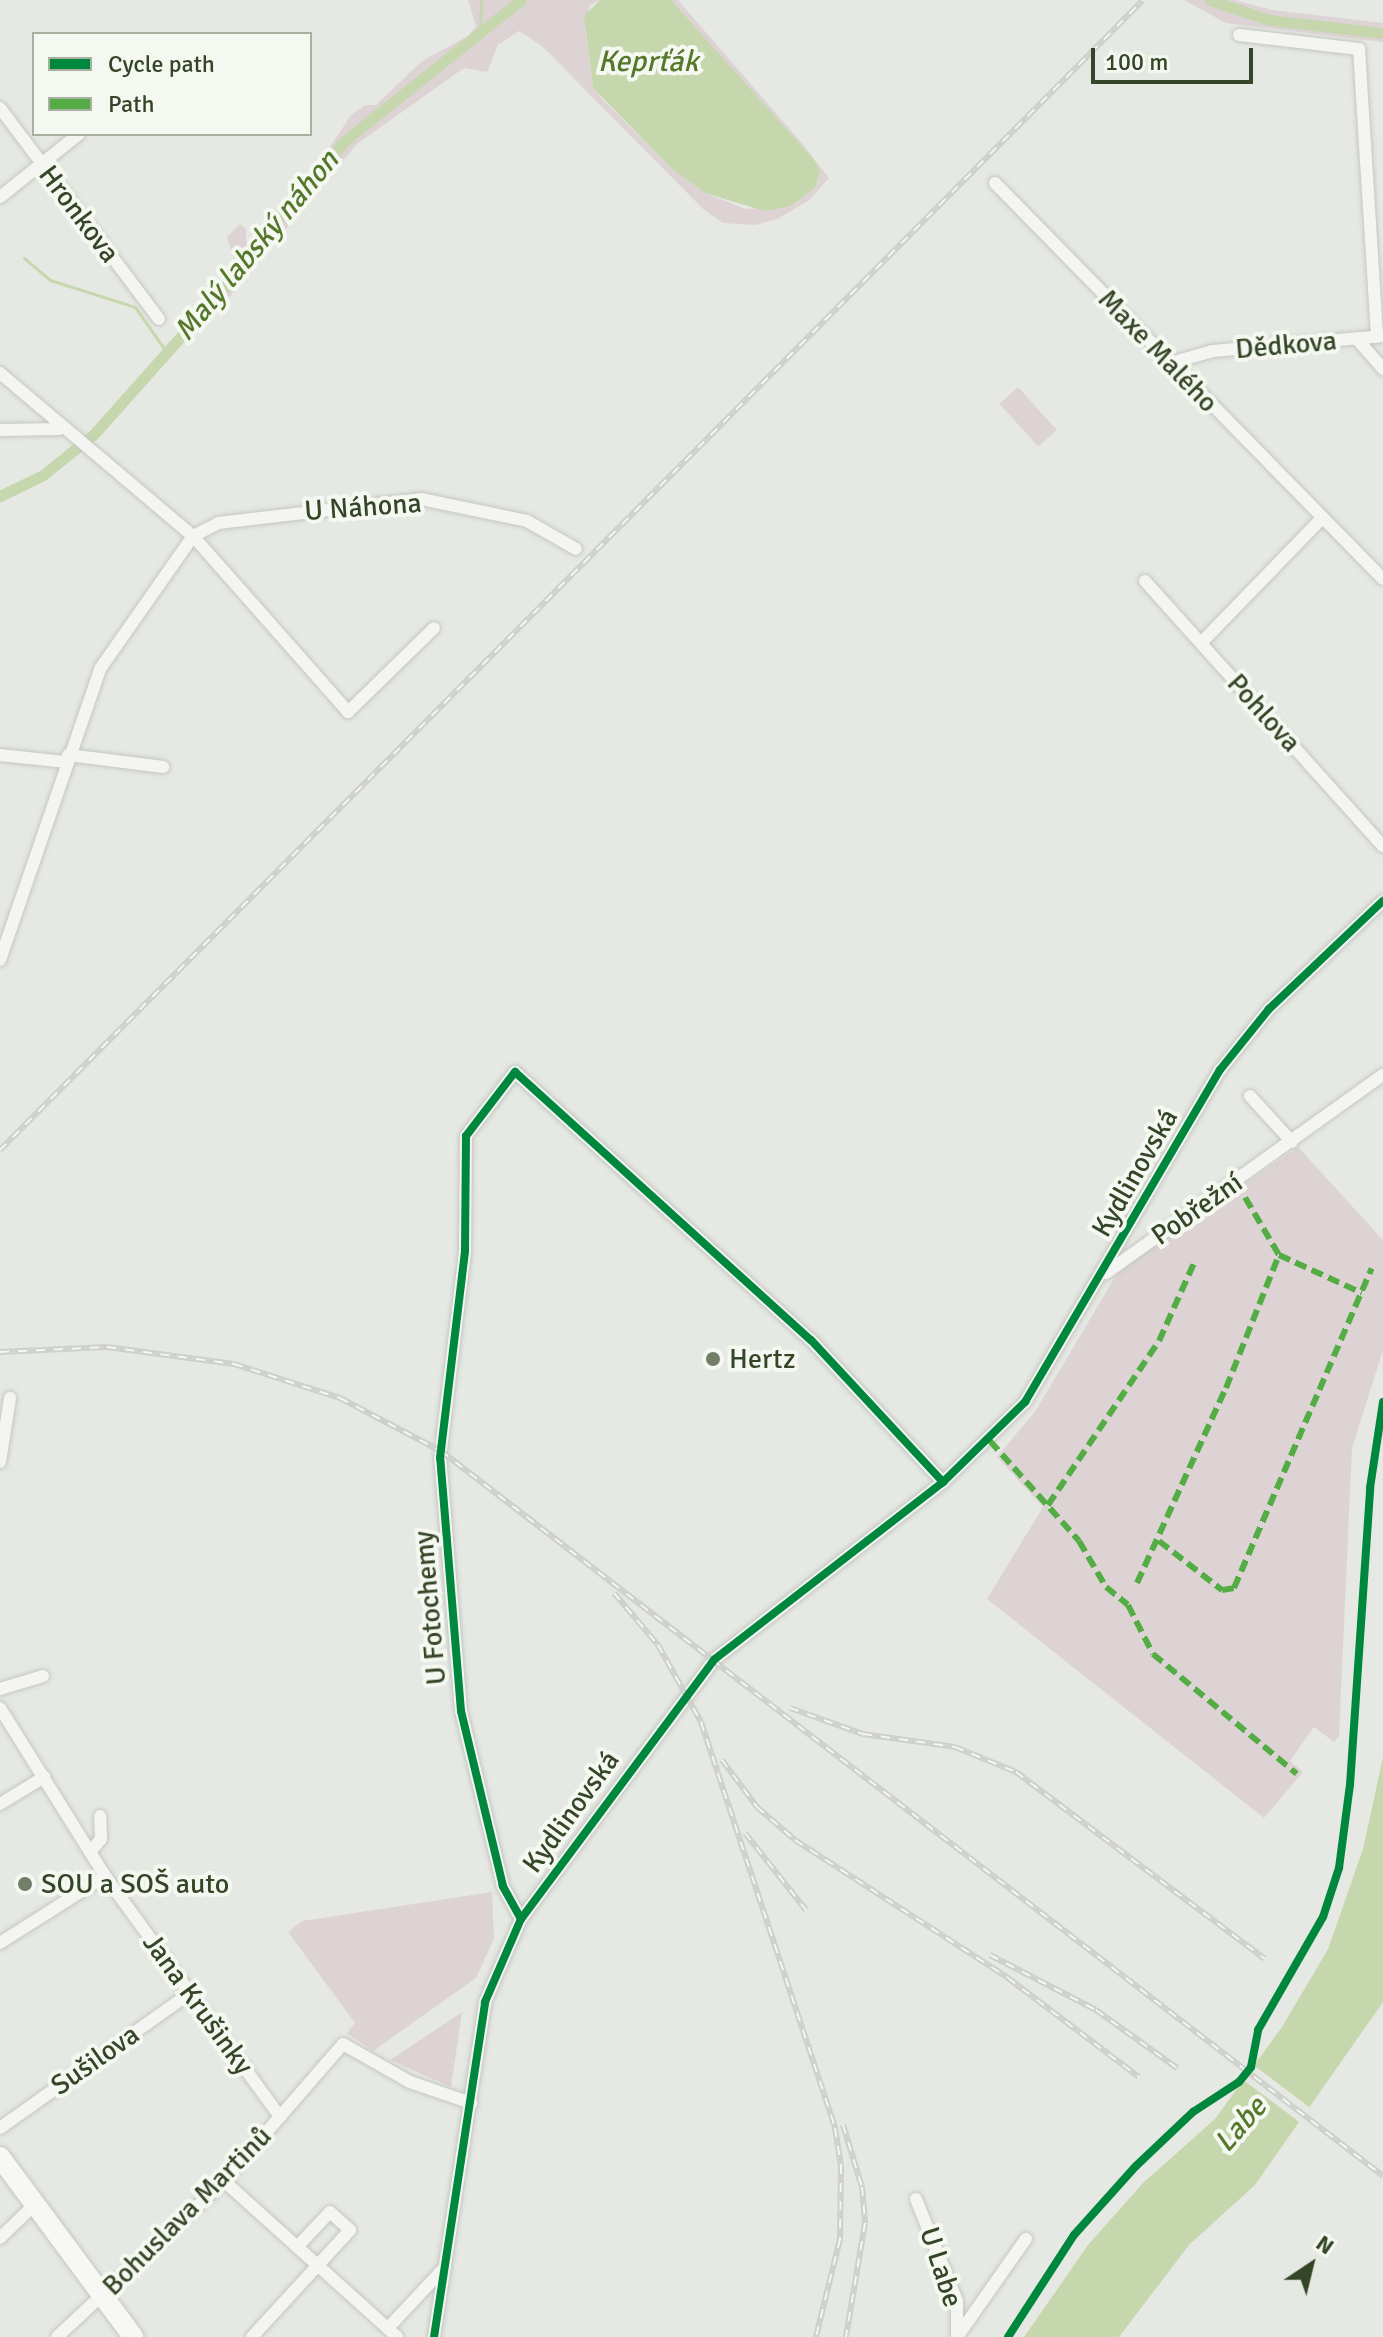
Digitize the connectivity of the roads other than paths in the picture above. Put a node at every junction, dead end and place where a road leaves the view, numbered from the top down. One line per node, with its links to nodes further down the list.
1 (1239, 35): 8 (street)
2 (0, 108): 4 (street, Hronkova)
3 (76, 136): 4 (street)
4 (41, 164): 6 (street); 7 (street, Hronkova)
5 (995, 183): 10 (street, Maxe Malého)
6 (0, 197)
7 (159, 319)
8 (1380, 336): 9 (street, Dědkova)
9 (1357, 339): 10 (street, Dědkova); 11 (street, Dědkova)
10 (1170, 363): 15 (street, Maxe Malého)
11 (1383, 369)
12 (0, 373): 13 (street)
13 (60, 429): 14 (street); 16 (street)
14 (0, 430)
15 (1322, 518): 18 (street, Maxe Malého); 21 (street)
16 (193, 536): 17 (street, U Náhona); 20 (street); 23 (street)
17 (576, 549)
18 (1383, 579)
19 (1145, 581): 21 (street, Pohlova)
20 (434, 628)
21 (1201, 643): 25 (street, Pohlova)
22 (0, 755): 23 (street)
23 (66, 759): 24 (street); 27 (street)
24 (163, 767)
25 (1383, 846)
26 (1383, 901): 31 (street, Kydlinovská)
27 (0, 960)
28 (1383, 1075): 30 (street, Pobřežní)
29 (1250, 1096): 30 (street)
30 (1292, 1142): 31 (street, Pobřežní)
31 (1101, 1276): 34 (street, Kydlinovská)
32 (10, 1398): 33 (street)
33 (0, 1462)
34 (943, 1482): 43 (street, Kydlinovská); 43 (street, U Fotochemy)
35 (43, 1676): 36 (street)
36 (0, 1689)
37 (0, 1708): 38 (street, Jana Krušinky)
38 (44, 1777): 39 (street); 41 (street, Jana Krušinky)
39 (0, 1804)
40 (100, 1816): 41 (street)
41 (90, 1852): 42 (street, Jana Krušinky)
42 (105, 1876): 44 (street); 45 (street, Jana Krušinky)
43 (521, 1919): 46 (street, Kydlinovská)
44 (0, 1943)
45 (190, 1993): 47 (street, Jana Krušinky); 48 (street, Sušilova)
46 (471, 2103): 47 (street, Bohuslava Martinů); 57 (street, Kydlinovská)
47 (280, 2117): 50 (street, Bohuslava Martinů)
48 (0, 2128)
49 (0, 2157): 52 (main road)
50 (224, 2181): 55 (street); 58 (street, Bohuslava Martinů)
51 (916, 2199): 64 (street, U Labe)
52 (34, 2205): 53 (street); 58 (main road)
53 (0, 2238)
54 (1026, 2239): 64 (street)
55 (297, 2247): 56 (street); 56 (street)
56 (318, 2265): 59 (street); 62 (street)
57 (445, 2267): 59 (street); 63 (street, Kydlinovská)
58 (101, 2296): 60 (street, Bohuslava Martinů); 61 (main road)
59 (392, 2333)
60 (57, 2337)
61 (133, 2337)
62 (252, 2337)
63 (434, 2337)
64 (957, 2337)

